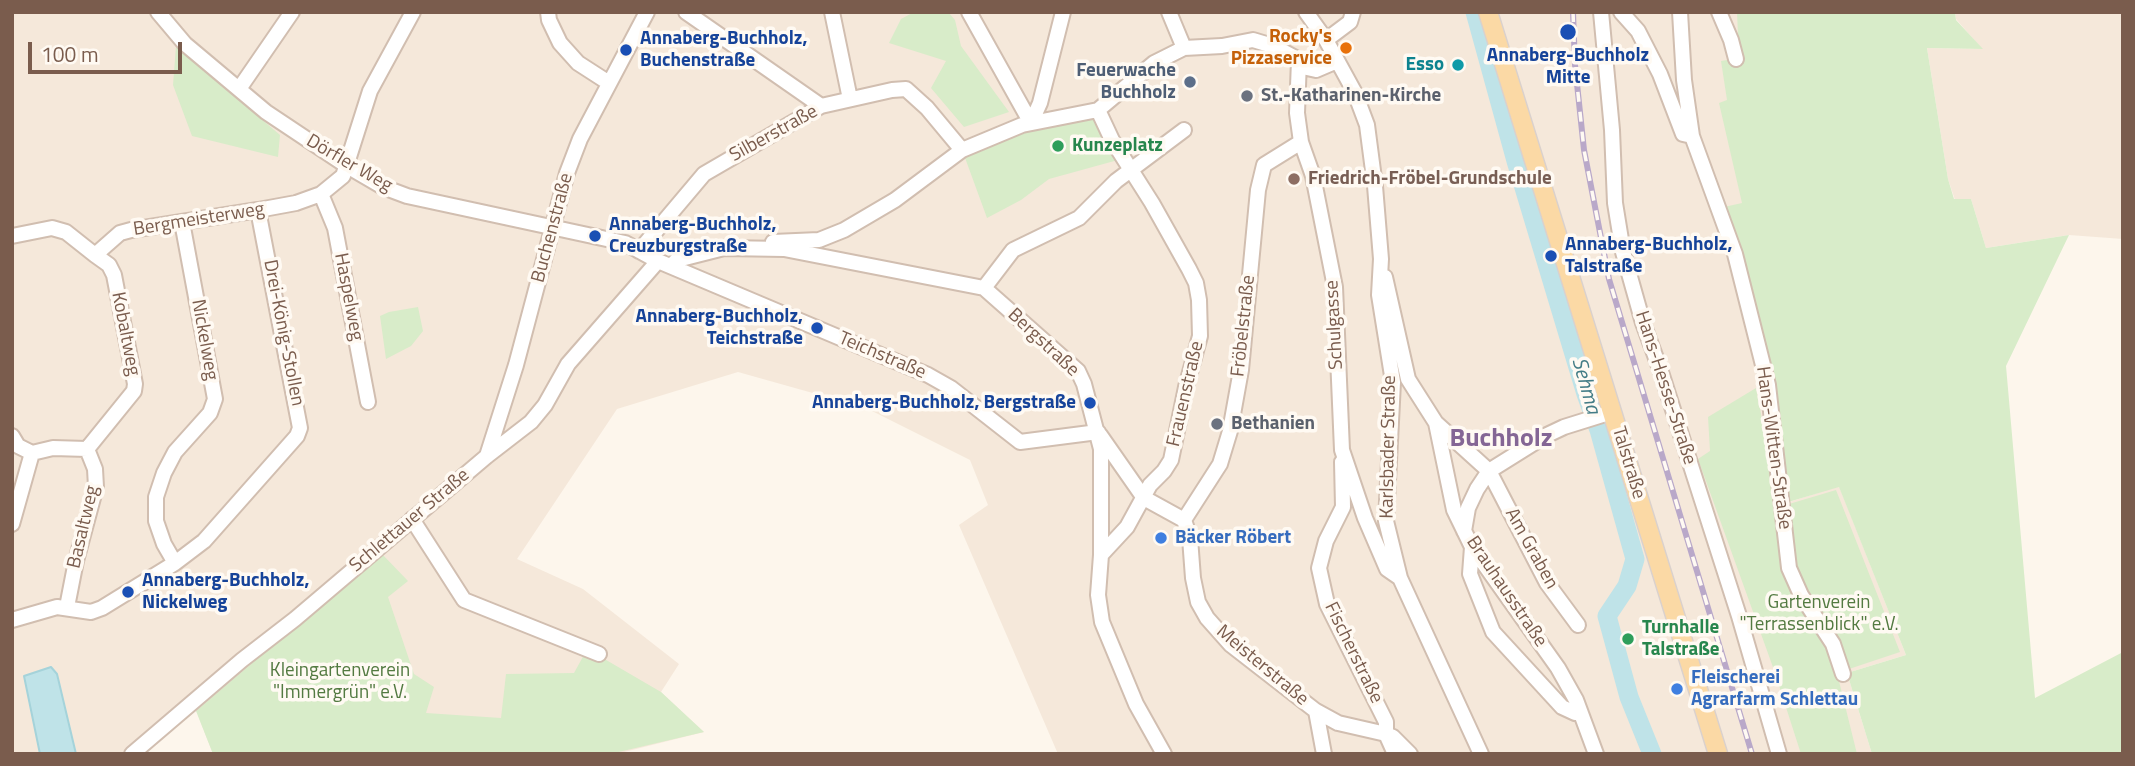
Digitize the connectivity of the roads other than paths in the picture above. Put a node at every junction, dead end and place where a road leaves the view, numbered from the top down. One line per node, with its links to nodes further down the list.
1 (158, 12): 24 (street, Dörfler Weg)
2 (292, 12): 24 (street)
3 (413, 12): 33 (street)
4 (548, 12): 23 (street)
5 (647, 12): 23 (street, Buchenstraße)
6 (686, 12): 26 (street)
7 (832, 12): 25 (street)
8 (969, 12): 28 (street)
9 (1063, 12): 28 (street)
10 (1169, 12): 19 (street)
11 (1306, 12): 18 (street, Karlsbader Straße)
12 (1353, 12): 18 (street)
13 (1488, 12): 47 (main road, Talstraße)
14 (1601, 12): 82 (street, Hans-Hesse-Straße)
15 (1622, 12): 30 (street, Hans-Witten-Straße)
16 (1680, 12): 30 (street, Hans-Witten-Straße)
17 (1719, 12): 20 (street)
18 (1326, 40): 22 (street, Karlsbader Straße)
19 (1184, 48): 21 (street, Schlettauer Straße); 27 (street, Schlettauer Straße)
20 (1736, 59)
21 (1298, 60): 22 (street, Schlettauer Straße); 31 (street, Schulgasse)
22 (1337, 61): 43 (street, Karlsbader Straße)
23 (609, 83): 38 (street, Buchenstraße)
24 (239, 89): 33 (street, Dörfler Weg)
25 (850, 99): 26 (street, Silberstraße); 32 (street, Silberstraße)
26 (821, 106): 41 (street, Silberstraße)
27 (1098, 110): 28 (street, Schlettauer Straße); 34 (street, Frauenstraße)
28 (1031, 123): 32 (street, Schlettauer Straße)
29 (1184, 130): 34 (street)
30 (1692, 136): 69 (street, Hans-Witten-Straße)
31 (1301, 142): 52 (street, Schulgasse); 58 (street, Fröbelstraße)
32 (962, 150): 40 (street, Schlettauer Straße)
33 (347, 166): 35 (street, Bergmeisterweg); 38 (street, Dörfler Weg)
34 (1131, 170): 45 (street); 56 (street, Frauenstraße)
35 (321, 194): 36 (street, Bergmeisterweg); 46 (street, Haspelweg)
36 (258, 211): 37 (street, Bergmeisterweg); 63 (street, Drei-König-Stollen)
37 (182, 222): 42 (street, Bergmeisterweg); 63 (street, Nickelweg)
38 (552, 226): 41 (street, Dörfler Weg); 54 (street, Buchenstraße)
39 (12, 236): 42 (street)
40 (724, 248): 44 (street, Schlettauer Straße); 45 (street)
41 (639, 251): 44 (street, Teichstraße)
42 (95, 255): 51 (street, Kobaltweg)
43 (1381, 259): 48 (street); 64 (street, Karlsbader Straße)
44 (665, 264): 49 (street, Teichstraße); 54 (street, Schlettauer Straße)
45 (984, 288): 49 (street, Bergstraße)
46 (368, 402)
47 (1608, 413): 55 (street); 81 (main road, Talstraße)
48 (1436, 423): 55 (street); 60 (street, Brauhausstraße)
49 (1098, 432): 56 (street); 62 (street, Bergstraße)
50 (12, 436): 53 (street)
51 (87, 449): 53 (street); 65 (street, Basaltweg)
52 (1342, 450): 64 (street, Schulgasse); 72 (street, Fischerstraße)
53 (32, 453): 59 (street)
54 (487, 456): 57 (street, Schlettauer Straße)
55 (1489, 471): 60 (street); 67 (street, Am Graben)
56 (1144, 498): 58 (street); 62 (street, Frauenstraße)
57 (412, 519): 68 (street); 74 (street, Schlettauer Straße)
58 (1184, 520): 70 (street, Meisterstraße)
59 (12, 524)
60 (1464, 531): 61 (street, Brauhausstraße)
61 (1472, 547): 71 (street, Brauhausstraße); 71 (street)
62 (1101, 555): 73 (street, Bergstraße)
63 (176, 563): 65 (street, Drei-König-Stollen)
64 (1401, 578): 79 (street, Karlsbader Straße)
65 (67, 607): 66 (street, Drei-König-Stollen)
66 (12, 620)
67 (1578, 625)
68 (599, 654)
69 (1843, 674)
70 (1316, 711): 72 (street, Meisterstraße); 76 (street)
71 (1580, 712): 80 (street, Brauhausstraße)
72 (1386, 734): 77 (street, Fischerstraße); 78 (street, Meisterstraße)
73 (1155, 747): 75 (street, Bergstraße)
74 (132, 754)
75 (1164, 754)
76 (1324, 754)
77 (1395, 754)
78 (1410, 754)
79 (1481, 754)
80 (1596, 754)
81 (1718, 754)
82 (1779, 754)

